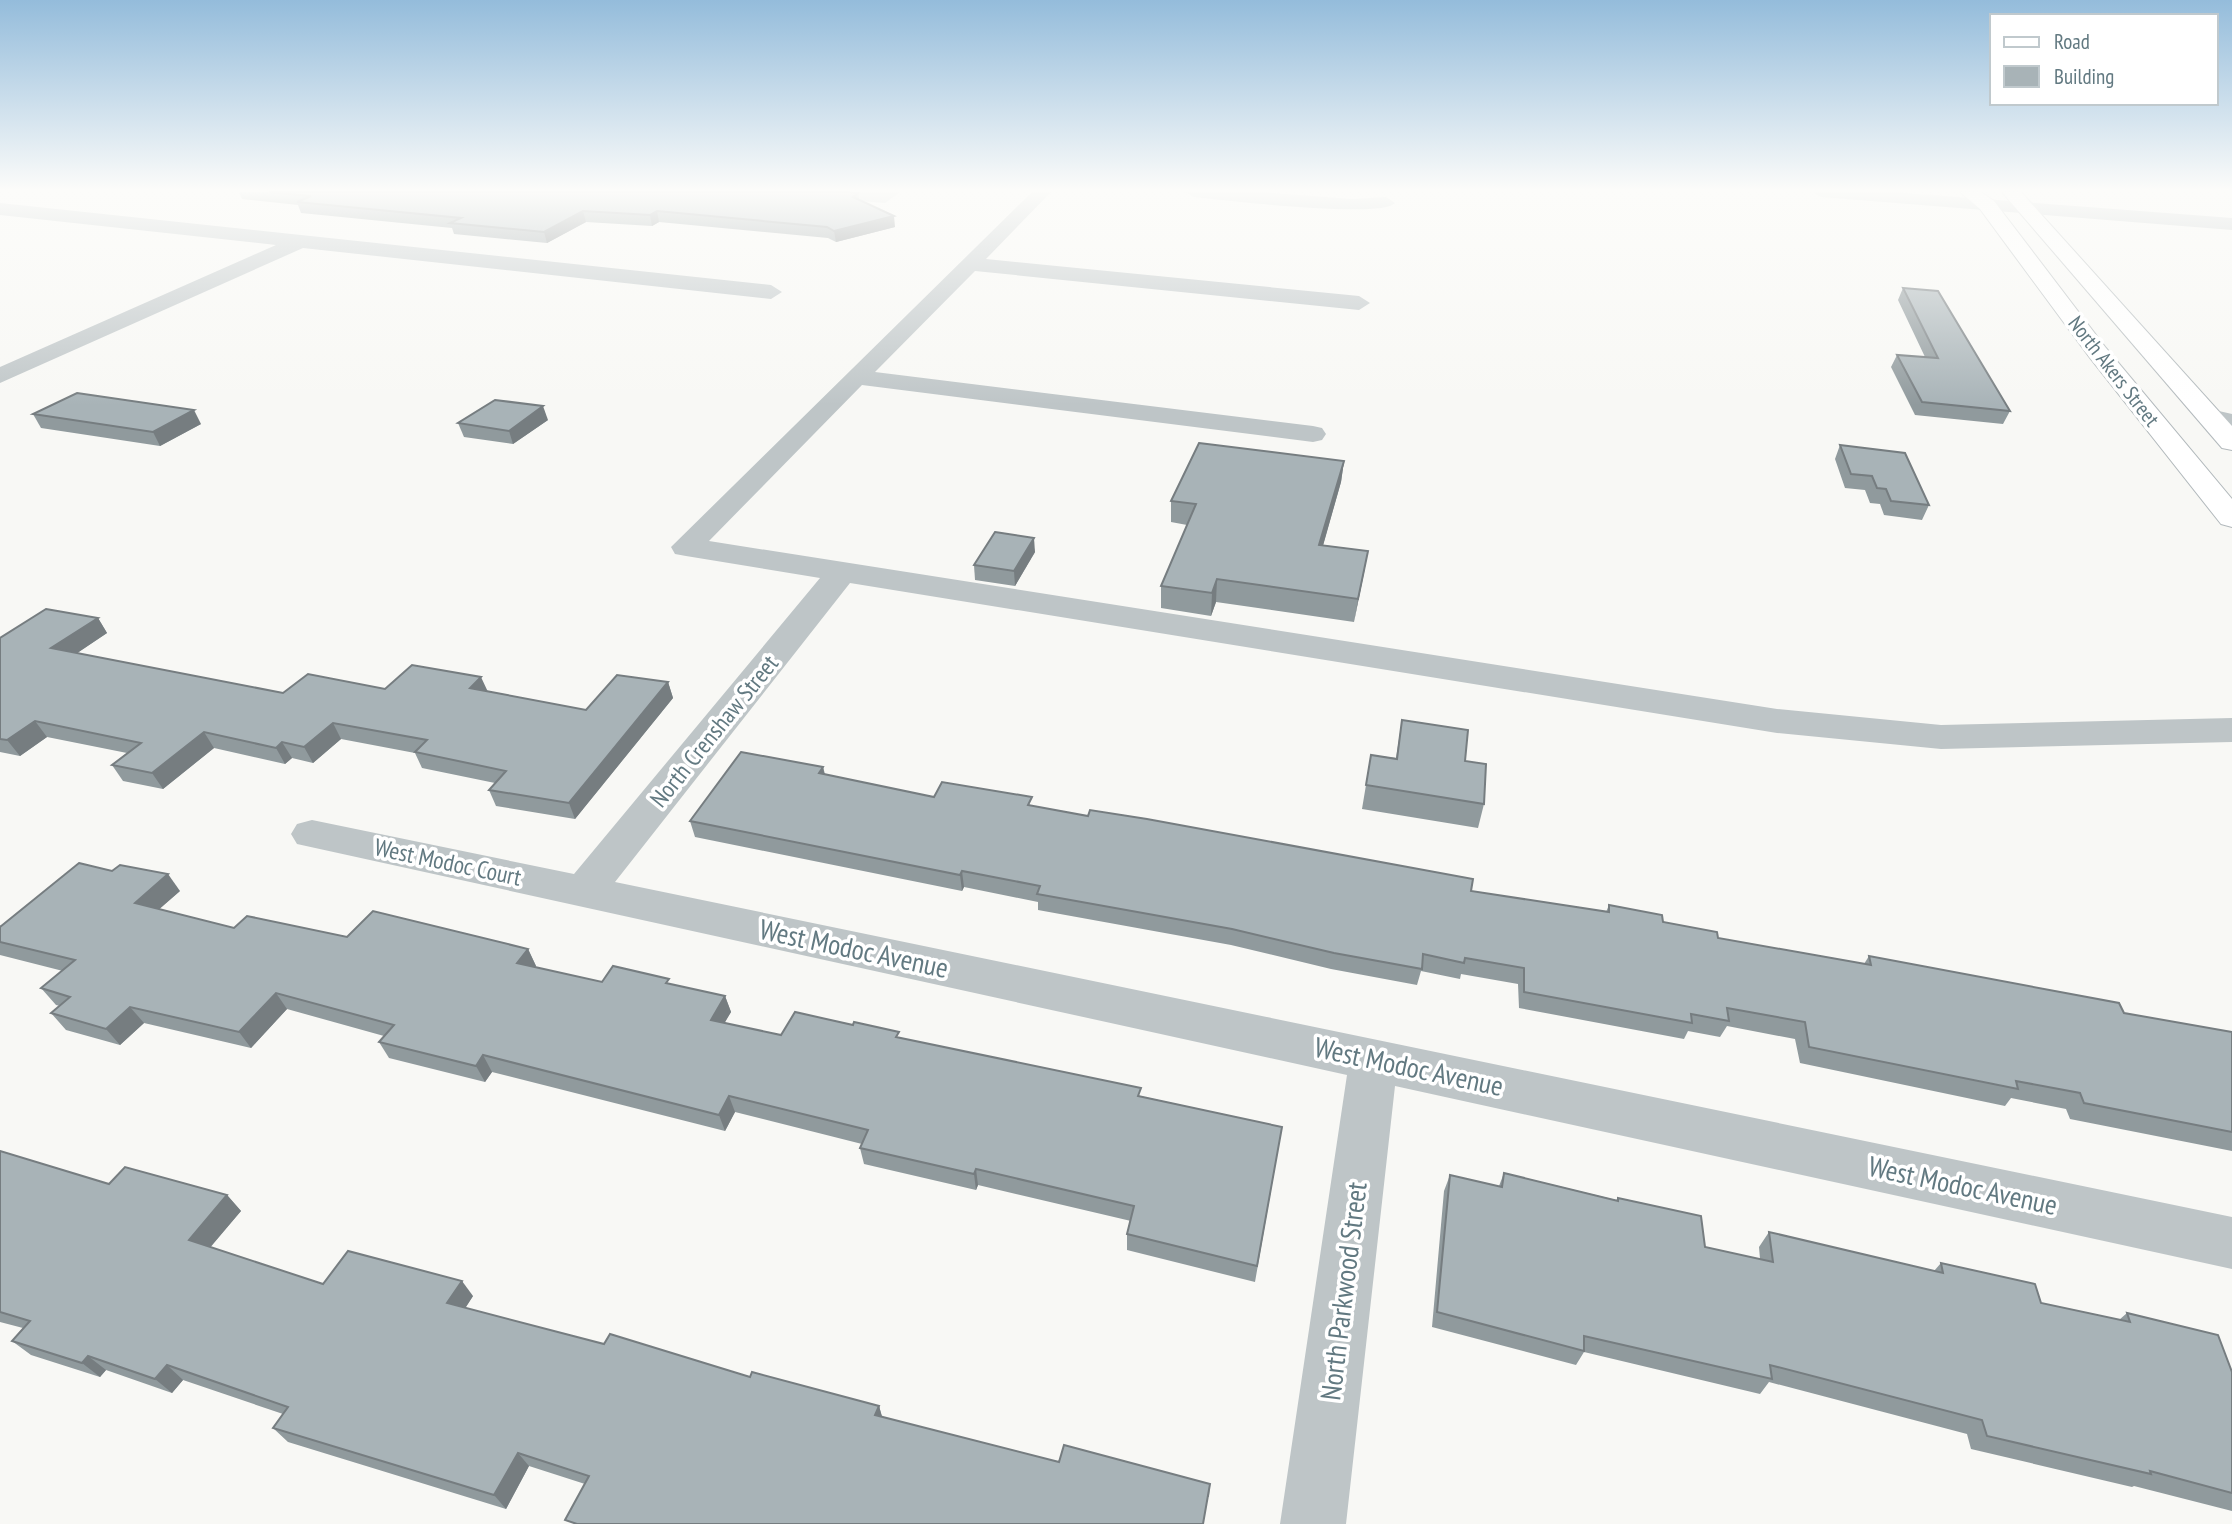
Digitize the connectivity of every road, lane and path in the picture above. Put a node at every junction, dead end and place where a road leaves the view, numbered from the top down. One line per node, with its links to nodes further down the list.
1 (252, 263): 9 (street)
2 (499, 263): 6 (street)
3 (2028, 263): 8 (main road, North Akers Street)
4 (2073, 263): 11 (main road, North Akers Street)
5 (970, 264): 7 (street); 10 (street)
6 (772, 292)
7 (1359, 303)
8 (2098, 353): 11 (main road); 14 (main road, North Akers Street)
9 (0, 376)
10 (856, 377): 12 (street); 15 (street)
11 (2225, 418): 13 (main road, North Akers Street)
12 (1313, 434)
13 (2232, 442)
14 (2232, 519)
15 (843, 571): 16 (street); 18 (street, North Crenshaw Street)
16 (2232, 730)
17 (312, 834): 18 (street, West Modoc Court)
18 (585, 890): 19 (street, West Modoc Avenue)
19 (1374, 1058): 20 (street, West Modoc Avenue); 21 (street, North Parkwood Street)
20 (2232, 1243)
21 (1313, 1524)

